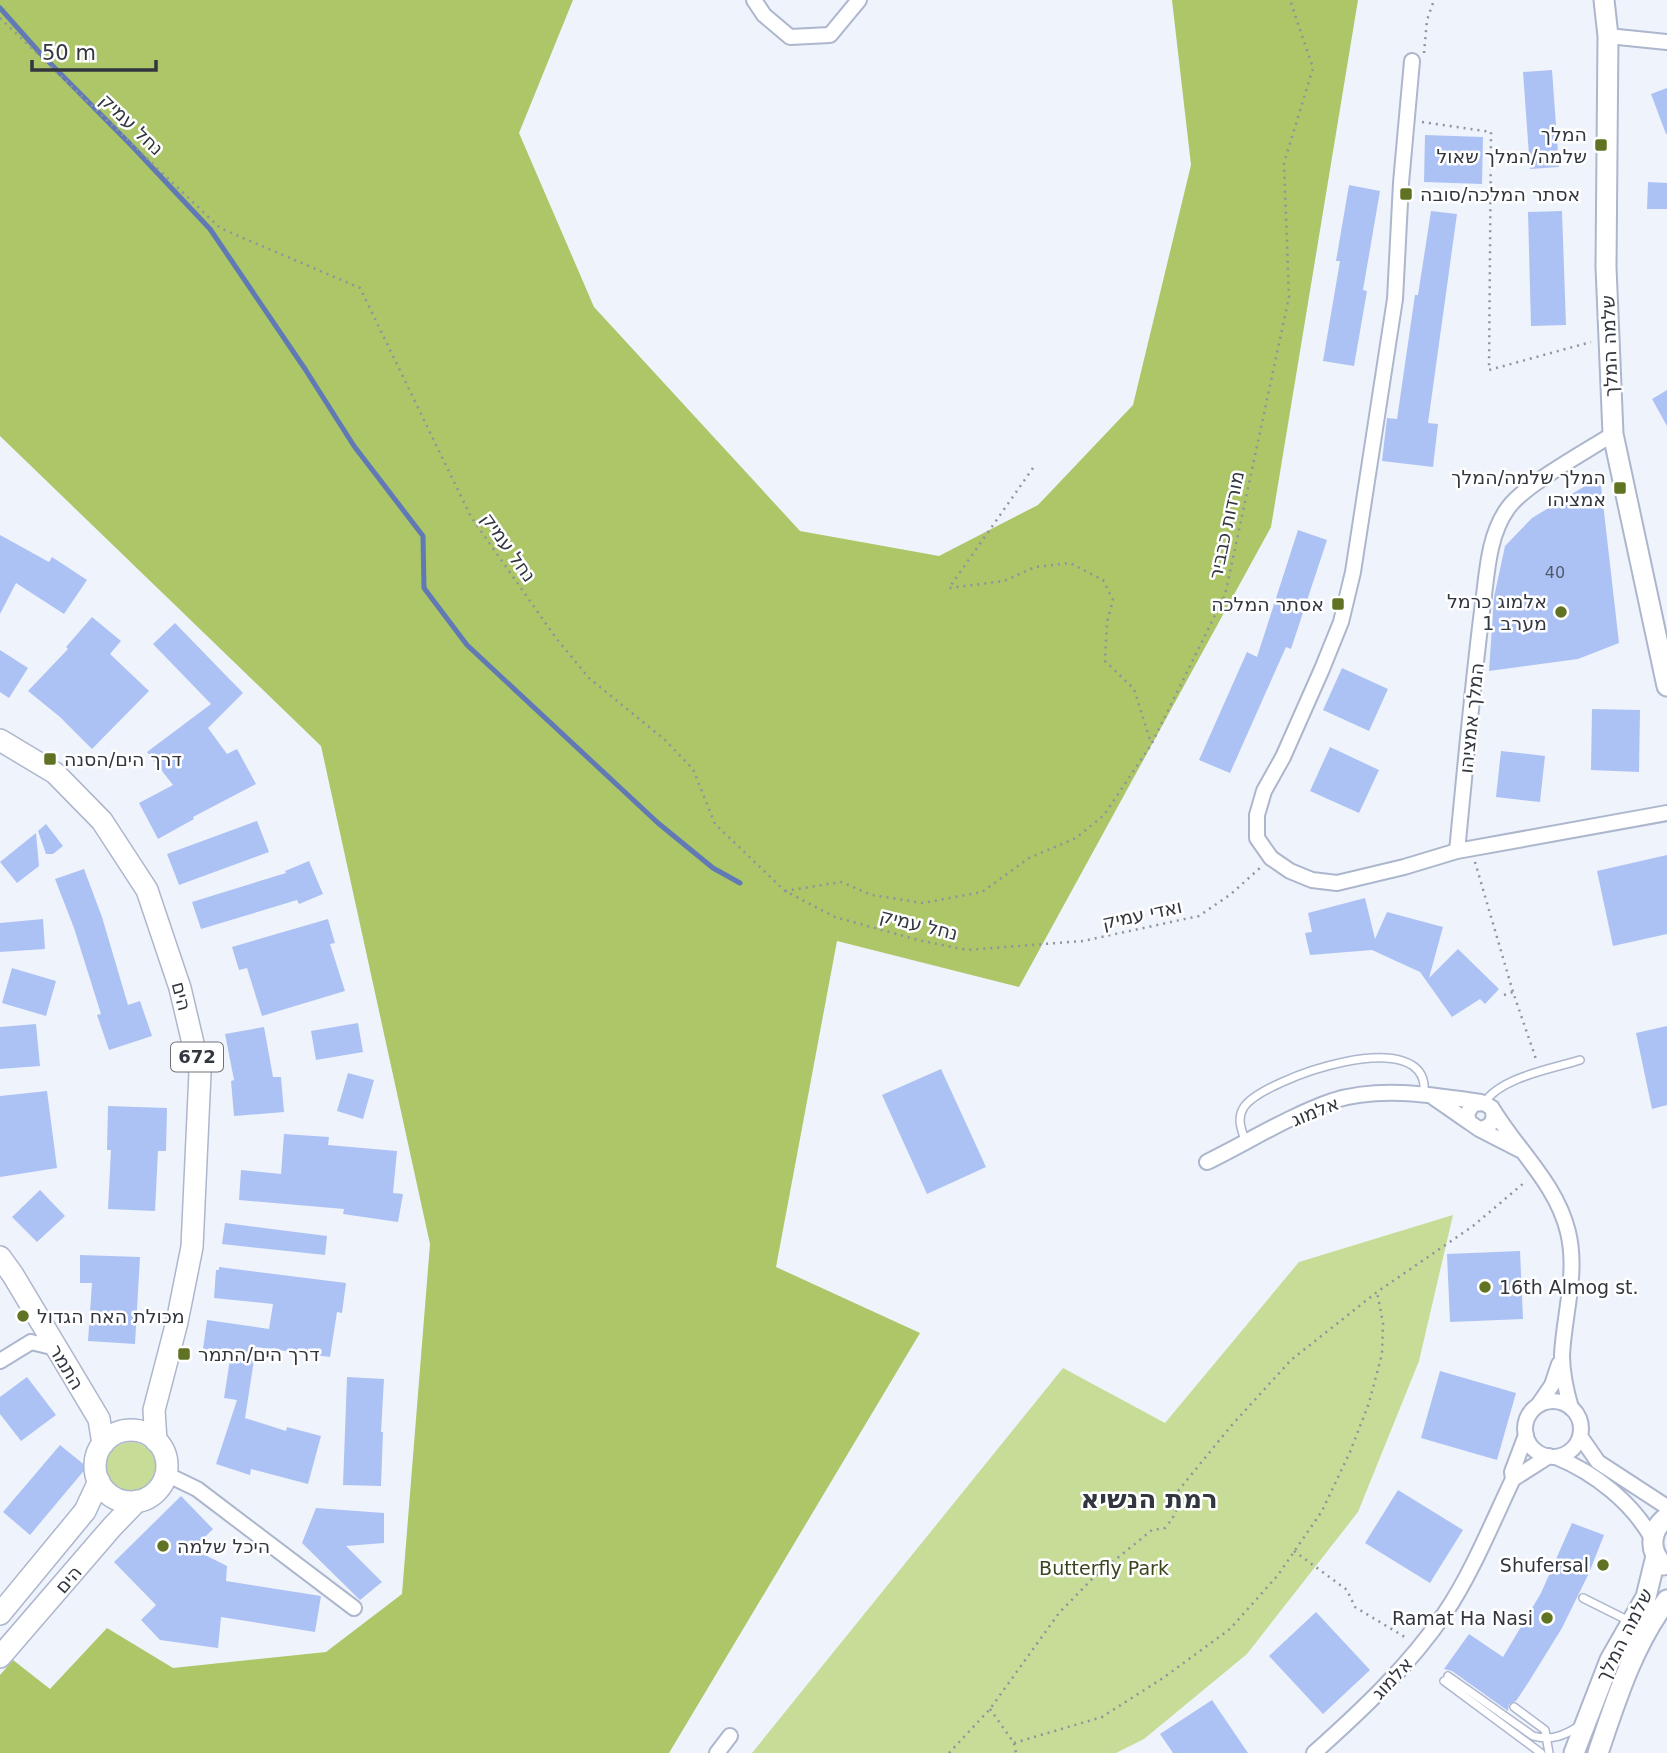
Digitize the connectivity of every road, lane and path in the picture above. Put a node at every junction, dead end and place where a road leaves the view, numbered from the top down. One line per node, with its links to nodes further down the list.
1 (754, 0): 2 (street)
2 (859, 0)
3 (1290, 0): 16 (path, מורדות כבביר)
4 (1434, 0): 9 (path)
5 (1604, 0): 7 (street, שלמה המלך)
6 (0, 18): 20 (path, נחל עמיק)
7 (1608, 36): 8 (street); 11 (street, שלמה המלך)
8 (1667, 43)
9 (1412, 61): 10 (street)
10 (1408, 120): 11 (path); 19 (street)
11 (1610, 337): 12 (street, שלמה המלך)
12 (1613, 434): 14 (street, שלמה המלך); 18 (street, המלך אמציהו)
13 (1033, 468): 16 (path)
14 (1667, 686)
15 (0, 740): 42 (main road, הים / 672)
16 (1152, 745): 20 (path, מורדות כבביר)
17 (1667, 813): 18 (street)
18 (1464, 850): 19 (street); 22 (path)
19 (1271, 858): 21 (path, ואדי עמיק)
20 (785, 891): 21 (path, נחל עמיק)
21 (1083, 941)
22 (1513, 992): 23 (path); 25 (path)
23 (1504, 995)
24 (1580, 1060): 25 (lane)
25 (1541, 1072): 27 (lane)
26 (1428, 1096): 27 (street, אלמוג); 28 (street); 29 (street, אלמוג); 29 (lane)
27 (1486, 1106): 28 (street); 28 (street); 30 (street)
28 (1474, 1125): 30 (street)
29 (1246, 1143): 31 (street, אלמוג)
30 (1524, 1152): 32 (street)
31 (1207, 1163)
32 (1538, 1171): 34 (path); 36 (street)
33 (0, 1256): 35 (main road, התמר)
34 (1377, 1292): 51 (path); 61 (path)
35 (56, 1348): 37 (street); 43 (main road, התמר)
36 (1562, 1356): 38 (street); 39 (street)
37 (0, 1362)
38 (1537, 1406): 39 (street); 40 (street)
39 (1572, 1408): 41 (street)
40 (1525, 1434): 44 (street); 46 (street, אלמוג)
41 (1580, 1436): 44 (street); 49 (street)
42 (156, 1441): 43 (main road); 45 (main road, 672)
43 (103, 1444): 47 (main road)
44 (1552, 1457): 46 (street); 52 (street)
45 (166, 1474): 48 (main road); 55 (street)
46 (1513, 1479): 58 (street, אלמוג)
47 (99, 1480): 48 (main road); 56 (main road, הים)
48 (137, 1501): 59 (main road, הים)
49 (1667, 1507)
50 (1667, 1517): 52 (street, שלמה המלך)
51 (1294, 1551): 58 (path); 64 (path)
52 (1658, 1555): 57 (street, שלמה המלך)
53 (1583, 1598): 57 (lane)
54 (1667, 1600): 73 (street, שלמה המלך)
55 (354, 1608)
56 (0, 1614)
57 (1632, 1622): 62 (street, שלמה המלך)
58 (1420, 1648): 69 (street, אלמוג)
59 (0, 1657)
60 (1514, 1707): 63 (lane)
61 (990, 1709): 64 (path); 67 (path)
62 (1585, 1721): 63 (lane); 72 (street, שלמה המלך)
63 (1547, 1739): 70 (lane); 71 (lane)
64 (1014, 1743): 68 (path)
65 (717, 1753): 66 (street)
66 (727, 1753)
67 (949, 1753)
68 (1016, 1753)
69 (1314, 1753)
70 (1541, 1753)
71 (1549, 1753)
72 (1574, 1753)
73 (1598, 1753)

